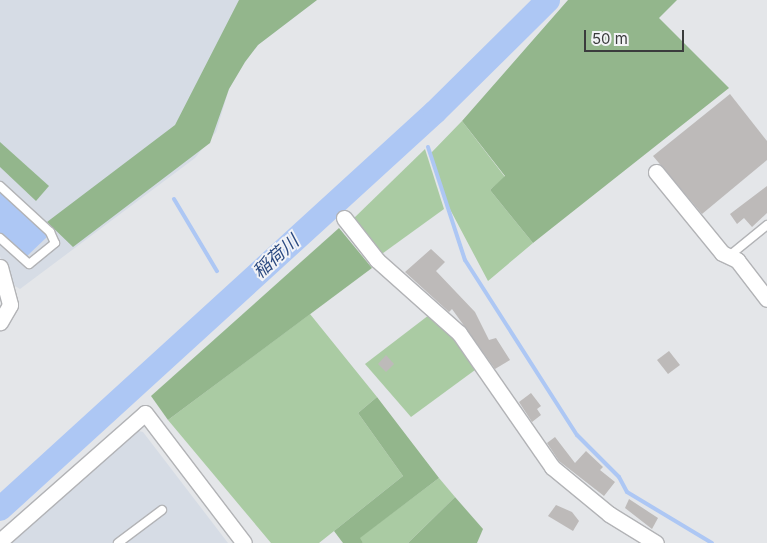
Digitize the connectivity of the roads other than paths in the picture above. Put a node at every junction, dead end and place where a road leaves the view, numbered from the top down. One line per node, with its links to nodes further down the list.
1 (656, 172): 6 (street)
2 (0, 186): 5 (lane)
3 (344, 218): 14 (street)
4 (767, 225): 6 (lane)
5 (0, 238)
6 (729, 256): 8 (street)
7 (0, 267): 9 (street)
8 (767, 299)
9 (0, 322)
10 (162, 510): 12 (lane)
11 (0, 541): 13 (street)
12 (118, 543)
13 (244, 543)
14 (656, 543)

